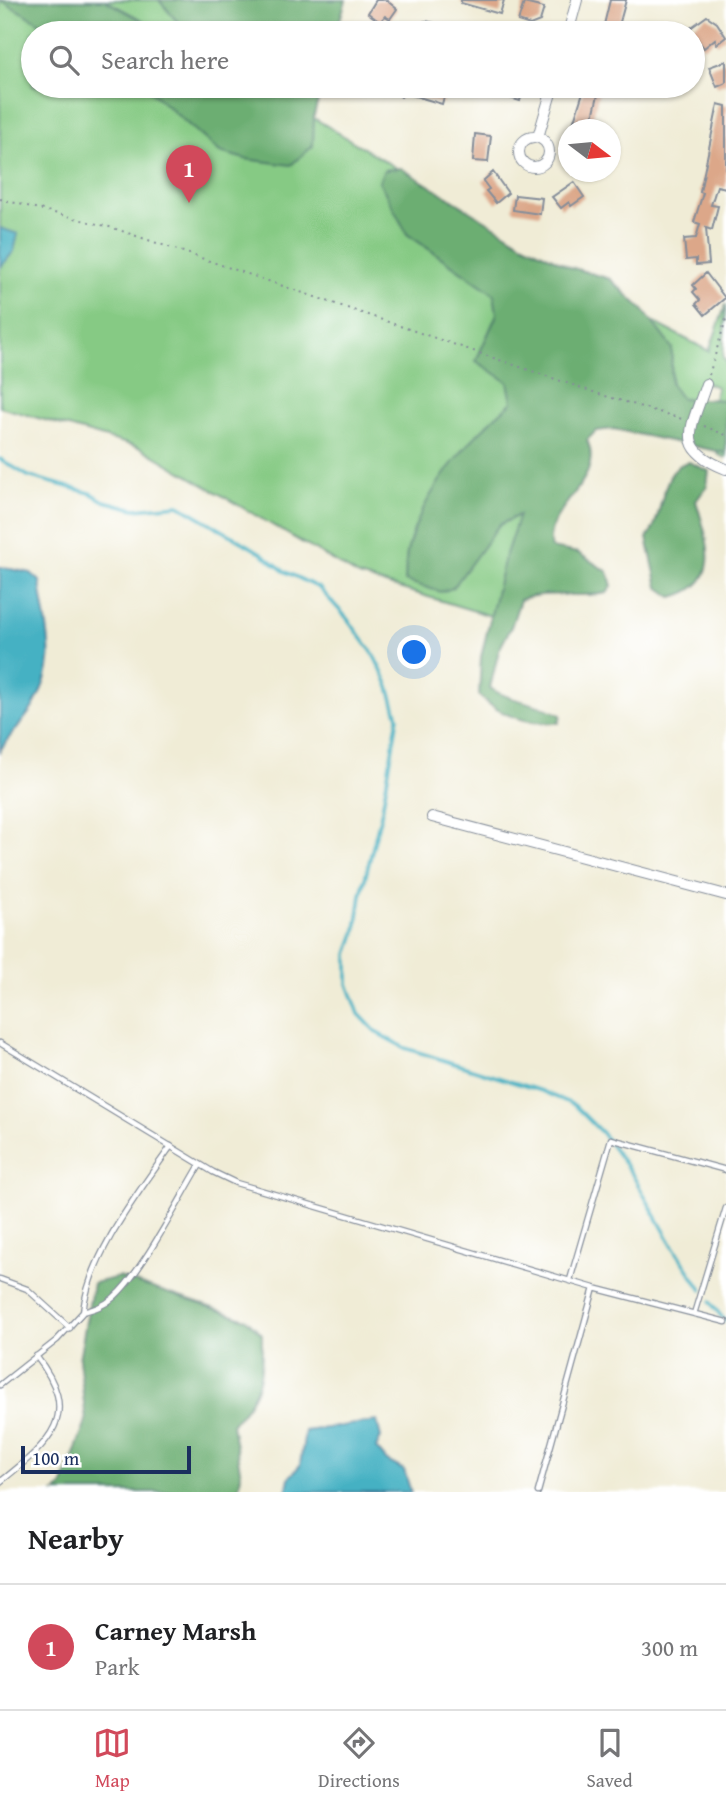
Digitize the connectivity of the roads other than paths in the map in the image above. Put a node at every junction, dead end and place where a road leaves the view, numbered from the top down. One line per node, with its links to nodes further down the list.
1 (577, 0): 2 (street)
2 (571, 21)
3 (549, 98): 4 (street)
4 (538, 137)
5 (706, 384): 6 (street)
6 (726, 469)
7 (432, 817): 8 (street)
8 (726, 895)
9 (0, 1043): 10 (lane)
10 (171, 1146): 11 (lane); 17 (lane)
11 (201, 1165): 15 (lane); 17 (lane)
12 (726, 1170): 15 (lane)
13 (726, 1208): 18 (lane)
14 (0, 1279): 20 (lane)
15 (570, 1280): 16 (lane)
16 (594, 1288): 18 (lane); 24 (lane)
17 (83, 1312): 20 (lane)
18 (694, 1314): 19 (lane)
19 (726, 1322)
20 (70, 1328): 21 (lane)
21 (36, 1356): 22 (lane); 23 (lane)
22 (0, 1385)
23 (0, 1482)
24 (538, 1492)

